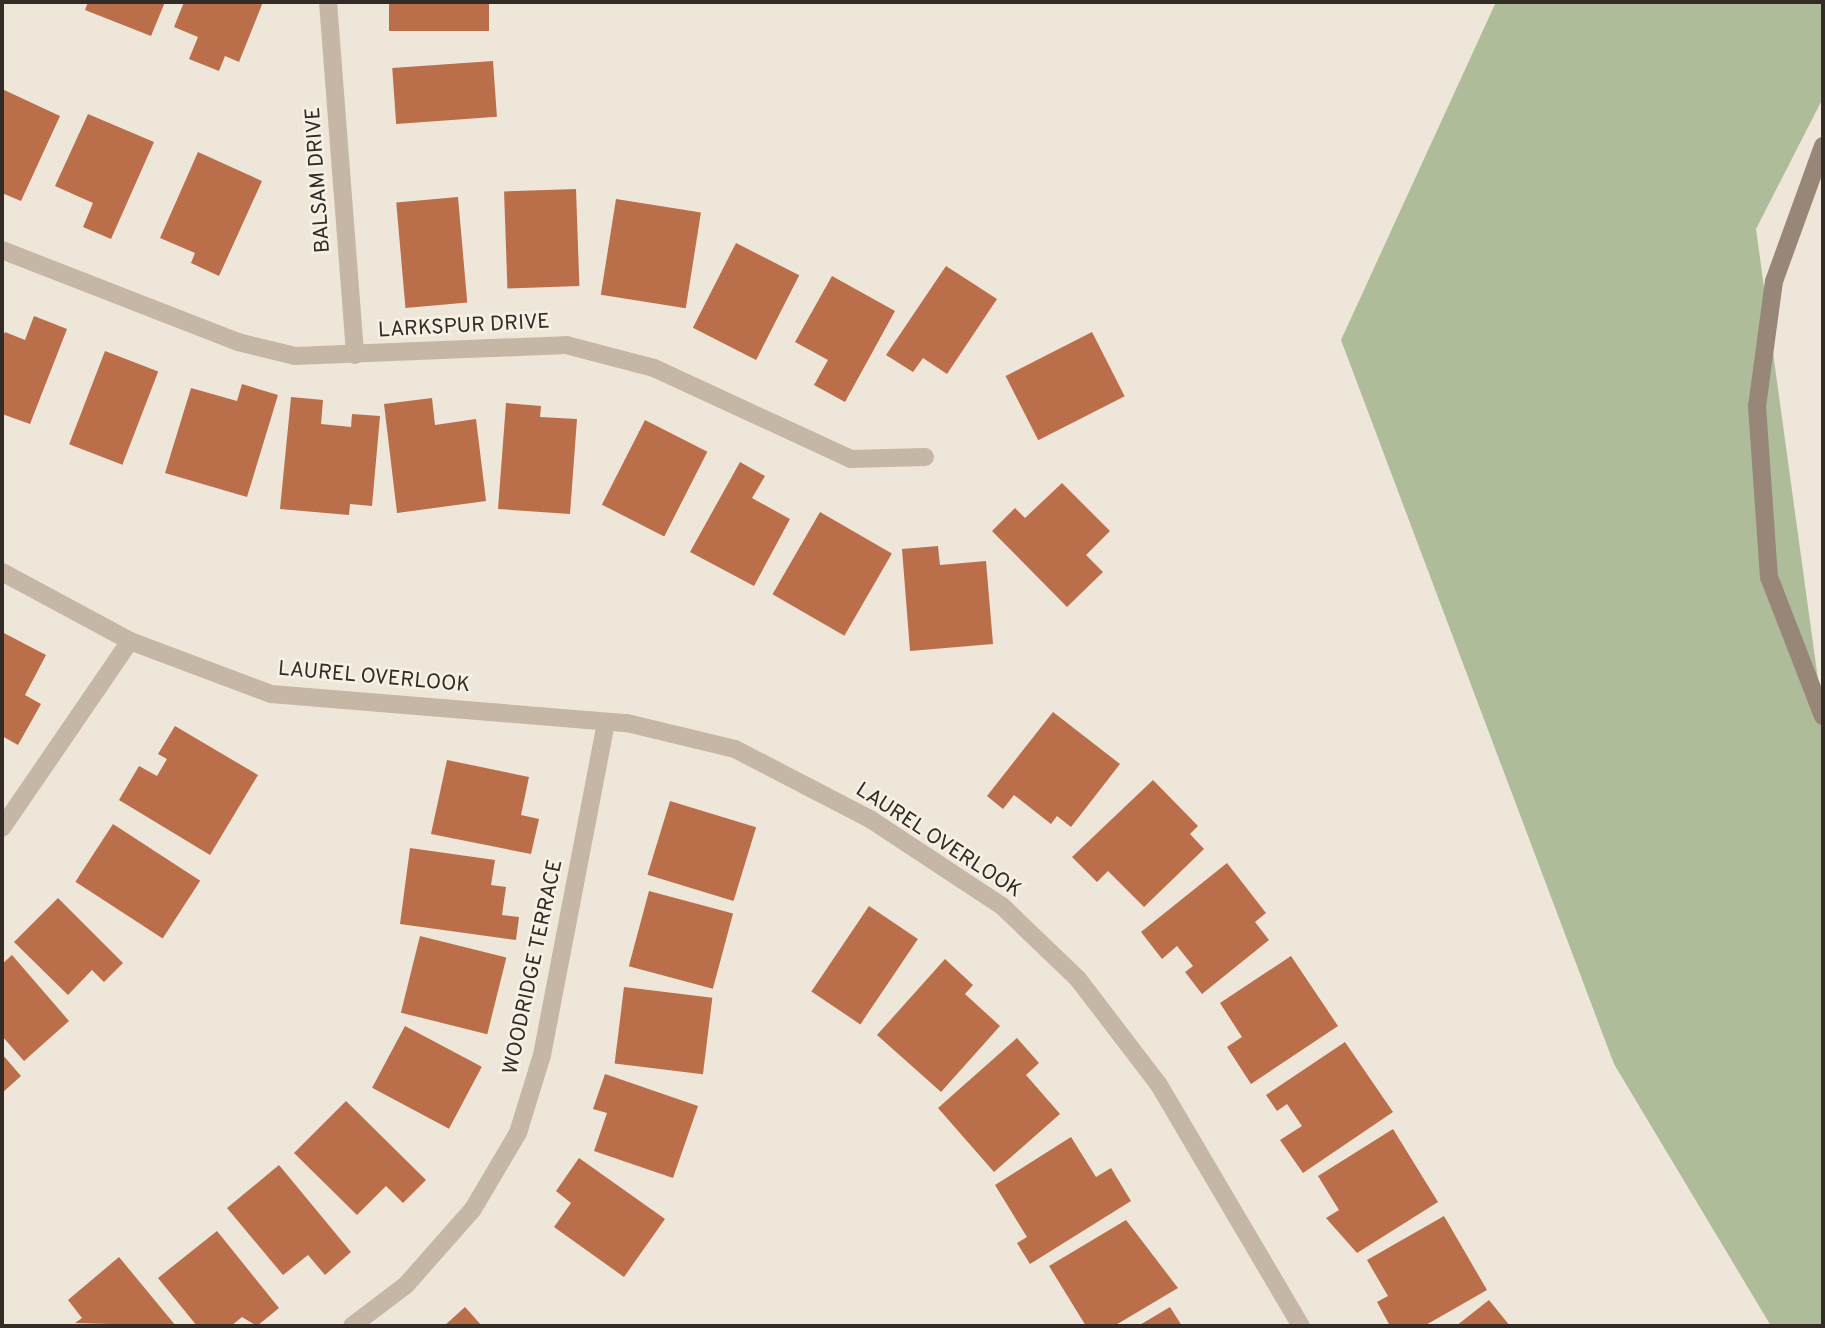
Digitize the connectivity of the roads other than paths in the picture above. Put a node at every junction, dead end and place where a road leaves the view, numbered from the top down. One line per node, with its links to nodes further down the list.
1 (328, 2): 4 (street, BALSAM DRIVE)
2 (1823, 146): 8 (street)
3 (2, 250): 4 (street, LARKSPUR DRIVE)
4 (355, 355): 5 (street, LARKSPUR DRIVE)
5 (925, 457)
6 (2, 572): 7 (street, LAUREL OVERLOOK)
7 (130, 641): 9 (street, LAUREL OVERLOOK); 10 (street)
8 (1823, 716)
9 (606, 722): 11 (street, WOODRIDGE TERRACE); 12 (street, LAUREL OVERLOOK)
10 (2, 828)
11 (352, 1326)
12 (1301, 1326)

